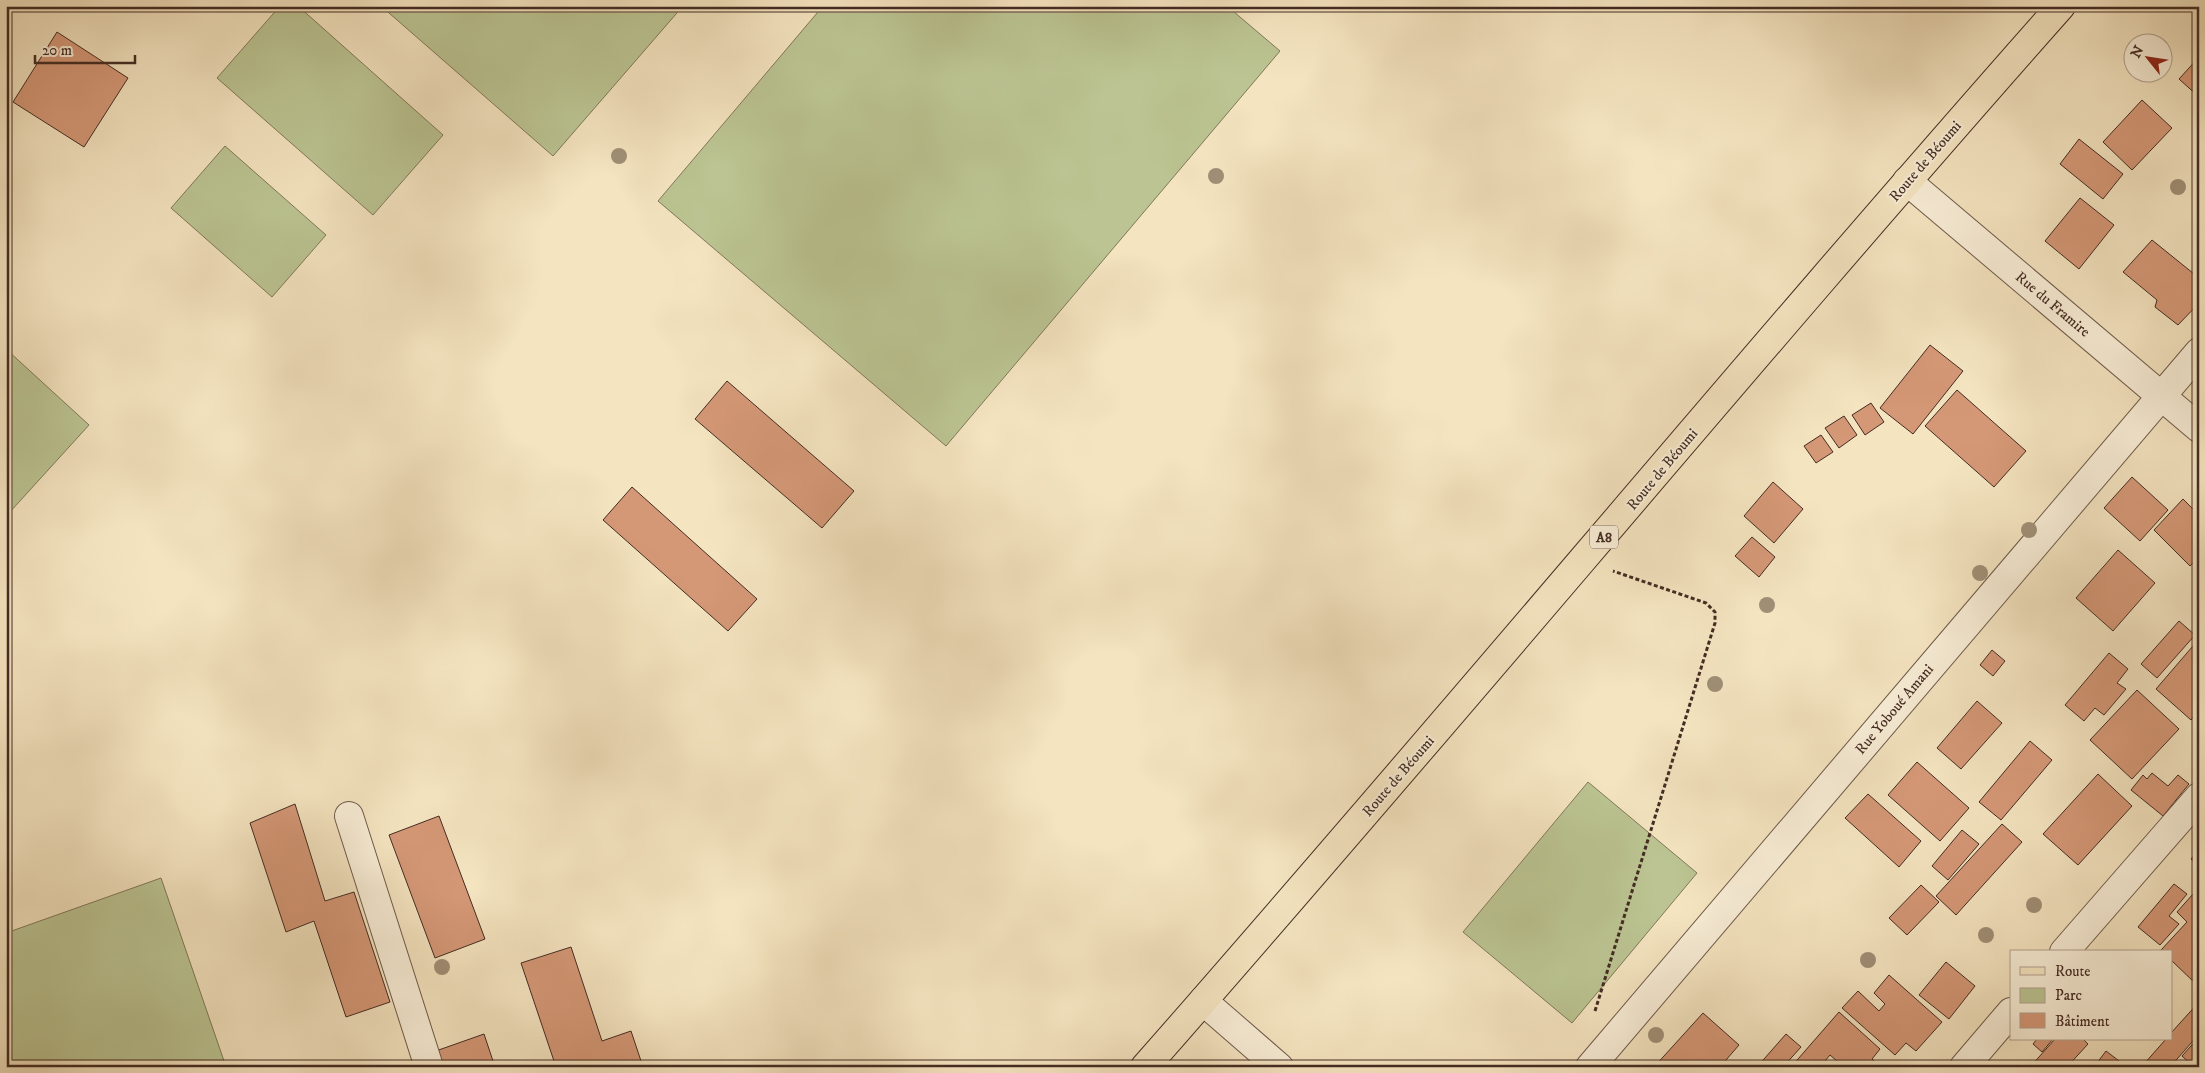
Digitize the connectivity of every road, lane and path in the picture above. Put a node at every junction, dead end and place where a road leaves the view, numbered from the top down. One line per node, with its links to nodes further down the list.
1 (2061, 6): 2 (main road, Route de Béoumi / A8)
2 (1907, 181): 4 (street, Rue du Framire); 6 (main road, Route de Béoumi / A8)
3 (2199, 352): 4 (street, Rue Yoboué Amani)
4 (2160, 396): 5 (street, Rue du Framire); 16 (street, Rue Yoboué Amani)
5 (2199, 428)
6 (1583, 562): 10 (main road, Route de Béoumi / A8); 12 (path)
7 (2199, 797): 9 (street)
8 (349, 816): 13 (street)
9 (2066, 950)
10 (1203, 1001): 14 (main road, Route de Béoumi / A8); 15 (street)
11 (2010, 1013): 17 (street)
12 (1592, 1020)
13 (429, 1067)
14 (1145, 1067)
15 (1279, 1067)
16 (1590, 1067)
17 (1964, 1067)

